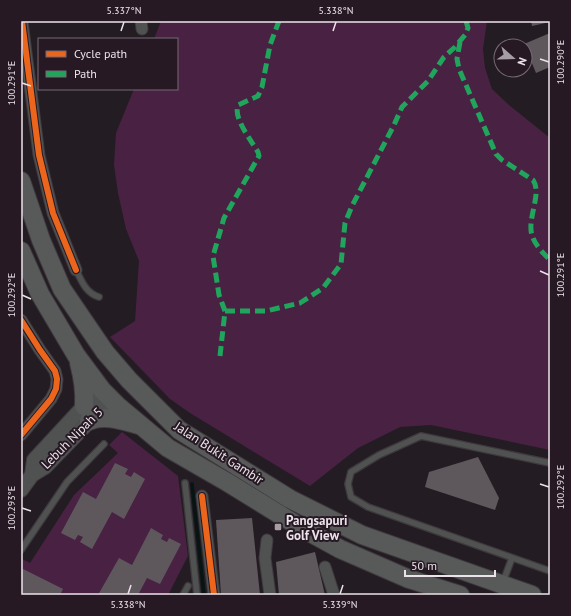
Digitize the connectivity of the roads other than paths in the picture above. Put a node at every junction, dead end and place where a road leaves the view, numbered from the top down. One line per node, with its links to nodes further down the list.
1 (22, 21): 2 (street)
2 (26, 84): 5 (street)
3 (21, 181): 8 (main road, Jalan Bukit Gambir)
4 (21, 251): 9 (main road, Jalan Bukit Gambir)
5 (76, 270): 6 (lane)
6 (100, 298)
7 (21, 320): 14 (street)
8 (105, 352): 10 (main road); 11 (main road, Jalan Bukit Gambir)
9 (76, 355): 10 (main road, Jalan Bukit Gambir); 12 (main road)
10 (109, 392): 11 (main road); 12 (street, Lebuh Nipah 5); 13 (main road, Jalan Bukit Gambir)
11 (152, 404): 25 (main road, Jalan Bukit Gambir)
12 (86, 413): 13 (main road); 18 (street, Lebuh Nipah 5)
13 (139, 425): 32 (main road, Jalan Bukit Gambir)
14 (23, 429)
15 (104, 444): 21 (lane)
16 (550, 463): 22 (lane)
17 (185, 483): 28 (lane)
18 (21, 489)
19 (202, 496): 29 (street)
20 (267, 540): 30 (street)
21 (21, 550)
22 (512, 558): 24 (lane); 25 (lane)
23 (325, 567): 31 (street)
24 (550, 571)
25 (502, 585): 33 (main road, Jalan Bukit Gambir)
26 (188, 586): 27 (lane)
27 (183, 595)
28 (197, 595)
29 (214, 595)
30 (270, 595)
31 (334, 595)
32 (460, 595)
33 (532, 595)

